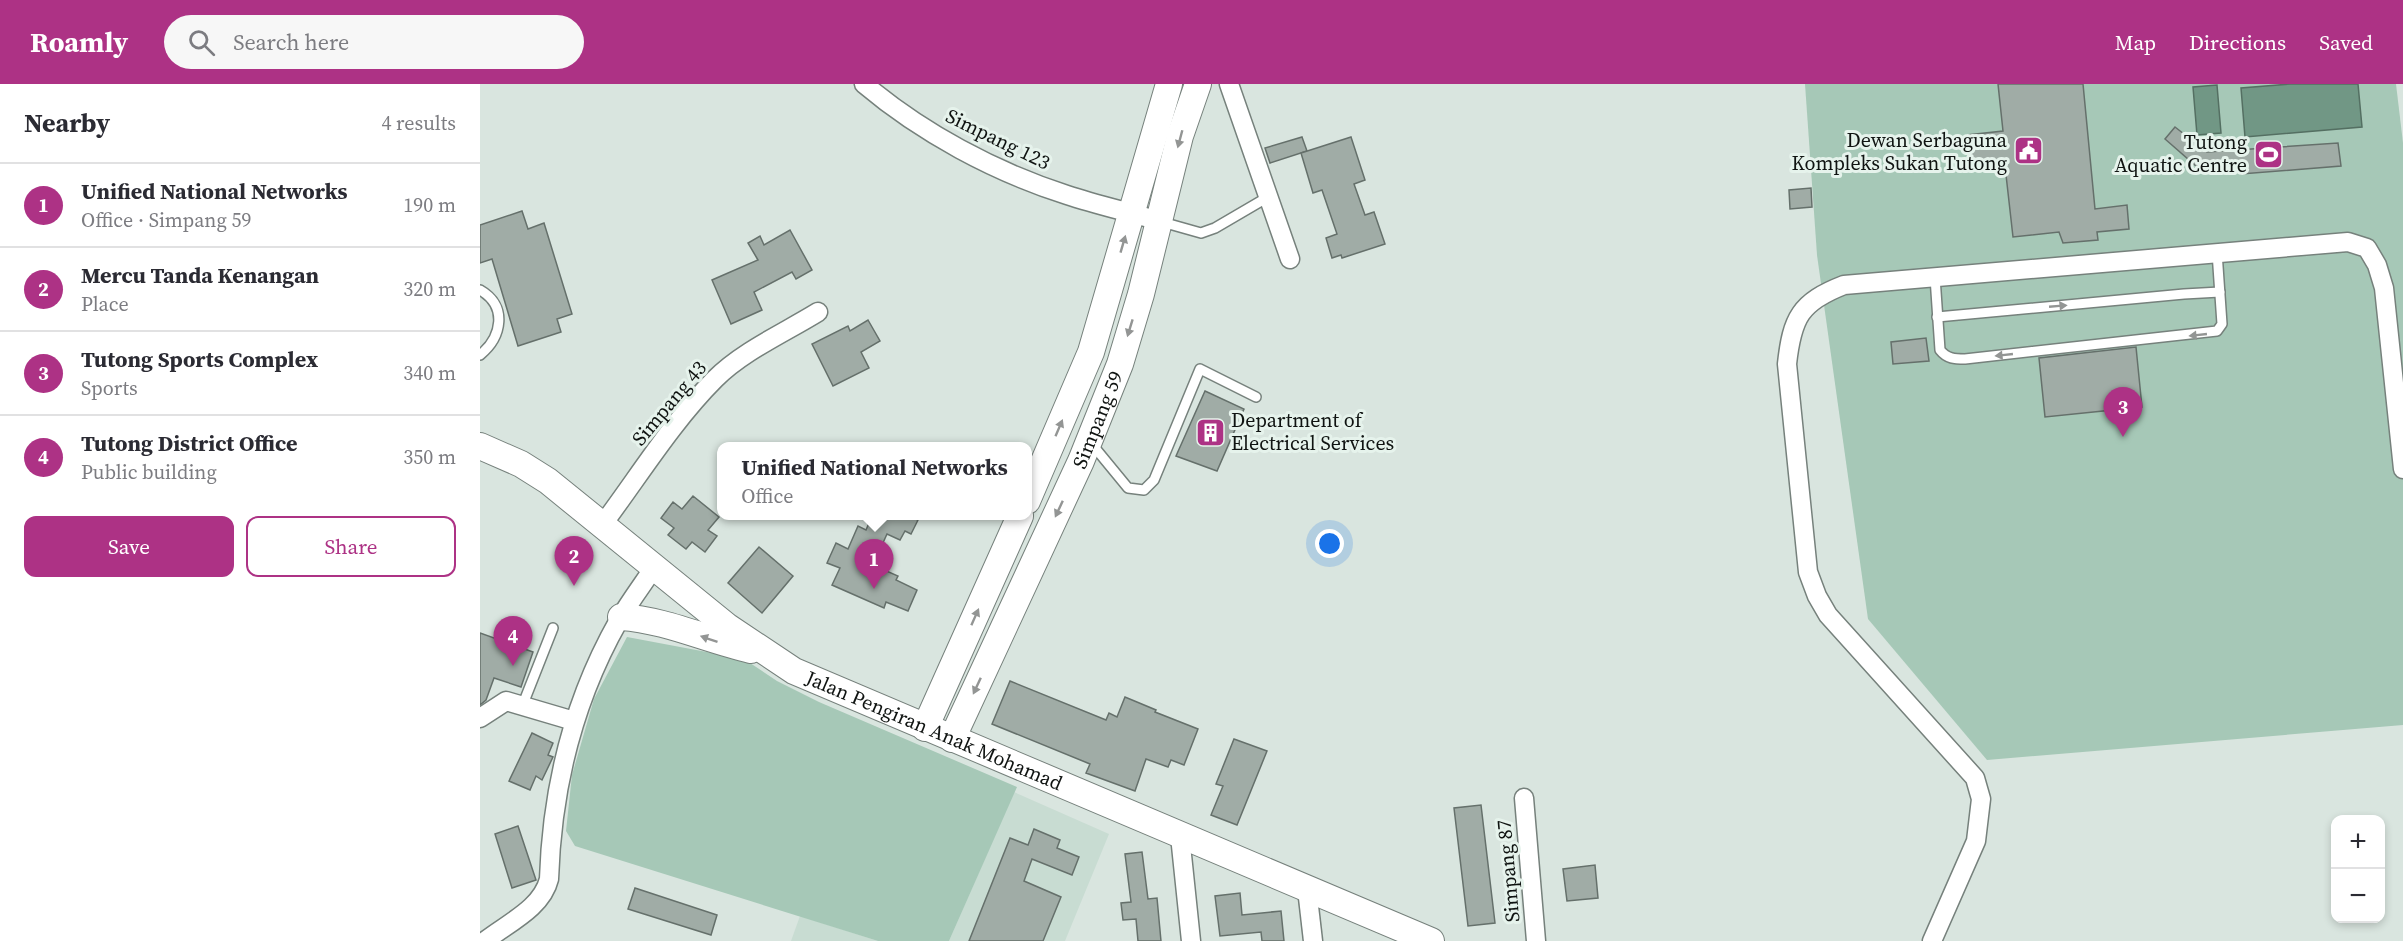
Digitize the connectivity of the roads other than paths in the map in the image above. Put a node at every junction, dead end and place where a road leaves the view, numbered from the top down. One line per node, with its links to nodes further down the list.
1 (864, 84): 6 (street, Simpang 123)
2 (1169, 84): 6 (street, Simpang 59)
3 (1198, 84): 7 (street, Simpang 59, one-way to 7)
4 (1229, 84): 5 (street)
5 (1268, 197): 7 (lane); 9 (street)
6 (1132, 213): 7 (street, Simpang 123); 20 (street, Simpang 59, one-way to 6)
7 (1159, 222): 17 (street, Simpang 59, one-way to 17)
8 (2217, 252): 10 (street); 12 (lane); 19 (street)
9 (1290, 259)
10 (1935, 277): 14 (lane); 40 (street)
11 (480, 290): 15 (lane)
12 (2220, 292): 14 (lane, one-way to 12); 14 (lane, one-way to 14)
13 (818, 312): 22 (street, Simpang 43)
14 (1937, 317)
15 (480, 355)
16 (1256, 397): 17 (lane)
17 (1090, 441): 31 (street, Simpang 59, one-way to 31)
18 (480, 446): 22 (street, Jalan Pengiran Anak Mohamad)
19 (2403, 469)
20 (1032, 489)
21 (1018, 520): 30 (street, one-way to 21)
22 (603, 524): 23 (street, Jalan Pengiran Anak Mohamad)
23 (655, 566): 24 (street); 26 (street, Jalan Pengiran Anak Mohamad)
24 (621, 617): 26 (street, one-way to 24); 29 (street)
25 (553, 628): 27 (lane)
26 (766, 654): 30 (street, Jalan Pengiran Anak Mohamad)
27 (523, 704): 28 (street); 29 (street)
28 (480, 718)
29 (574, 721): 35 (street)
30 (925, 728): 31 (street, Jalan Pengiran Anak Mohamad)
31 (952, 739): 33 (street, Jalan Pengiran Anak Mohamad)
32 (1524, 798): 39 (street, Simpang 87)
33 (1180, 836): 34 (street, Jalan Pengiran Anak Mohamad); 36 (street)
34 (1307, 889): 37 (street); 38 (street, Jalan Pengiran Anak Mohamad)
35 (485, 941)
36 (1191, 941)
37 (1313, 941)
38 (1431, 941)
39 (1536, 941)
40 (1932, 941)

